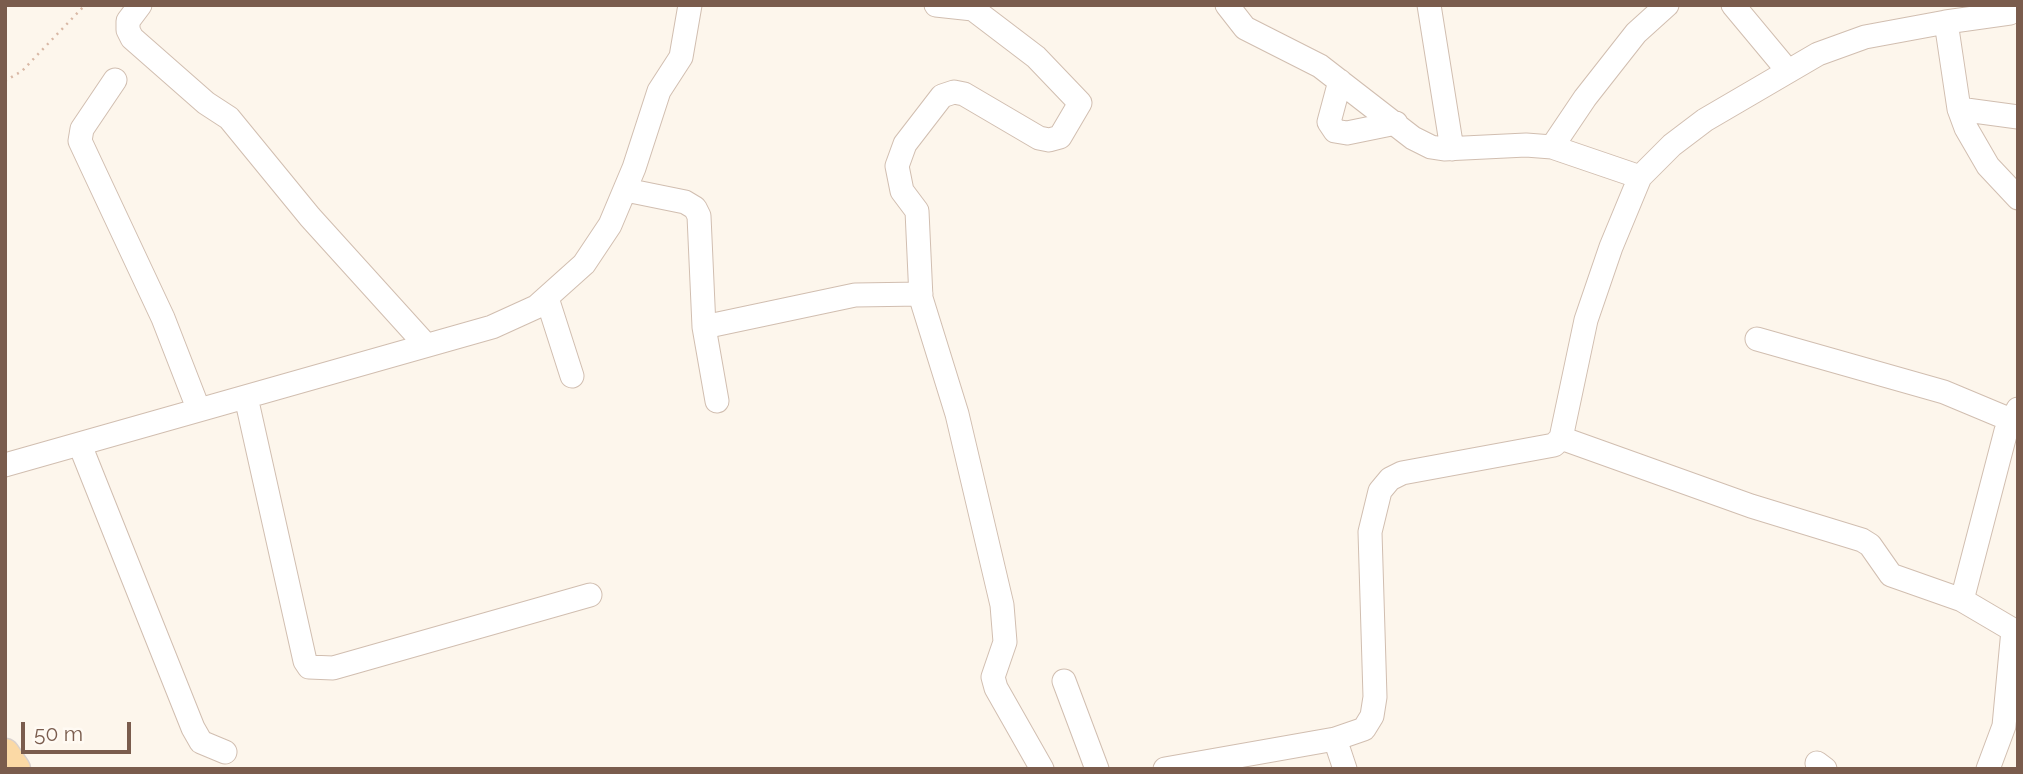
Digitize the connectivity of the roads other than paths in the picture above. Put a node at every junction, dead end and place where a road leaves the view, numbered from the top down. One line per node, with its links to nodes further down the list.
1 (140, 5): 26 (street)
2 (690, 5): 20 (street)
3 (936, 5): 8 (street)
4 (1227, 5): 13 (street)
5 (1429, 5): 18 (street)
6 (1667, 5): 17 (street)
7 (1733, 5): 11 (street)
8 (974, 7): 22 (street)
9 (2018, 7): 10 (street)
10 (1946, 22): 11 (street); 14 (street)
11 (1788, 71): 19 (street)
12 (115, 80): 30 (street)
13 (1340, 81): 16 (street); 16 (street)
14 (1959, 109): 15 (street); 21 (street)
15 (2018, 117)
16 (1396, 123): 18 (street)
17 (1552, 147): 18 (street); 19 (street)
18 (1452, 149)
19 (1640, 177): 32 (street)
20 (625, 190): 23 (street); 24 (street)
21 (2018, 198)
22 (921, 294): 24 (street); 43 (street)
23 (547, 298): 26 (street); 27 (street)
24 (704, 327): 29 (street)
25 (1757, 339): 31 (street)
26 (425, 344): 28 (street)
27 (572, 376)
28 (246, 397): 30 (street); 35 (street)
29 (718, 401)
30 (198, 408): 33 (street)
31 (2014, 415): 36 (street)
32 (1561, 438): 36 (street); 39 (street)
33 (80, 445): 34 (street); 41 (street)
34 (5, 465)
35 (590, 595)
36 (1962, 600): 37 (street)
37 (2015, 629): 47 (street)
38 (1064, 681): 44 (street)
39 (1335, 739): 45 (street); 46 (street)
40 (5, 752): 42 (main road)
41 (225, 752)
42 (16, 769)
43 (1042, 769)
44 (1097, 769)
45 (1165, 769)
46 (1345, 769)
47 (1988, 769)

